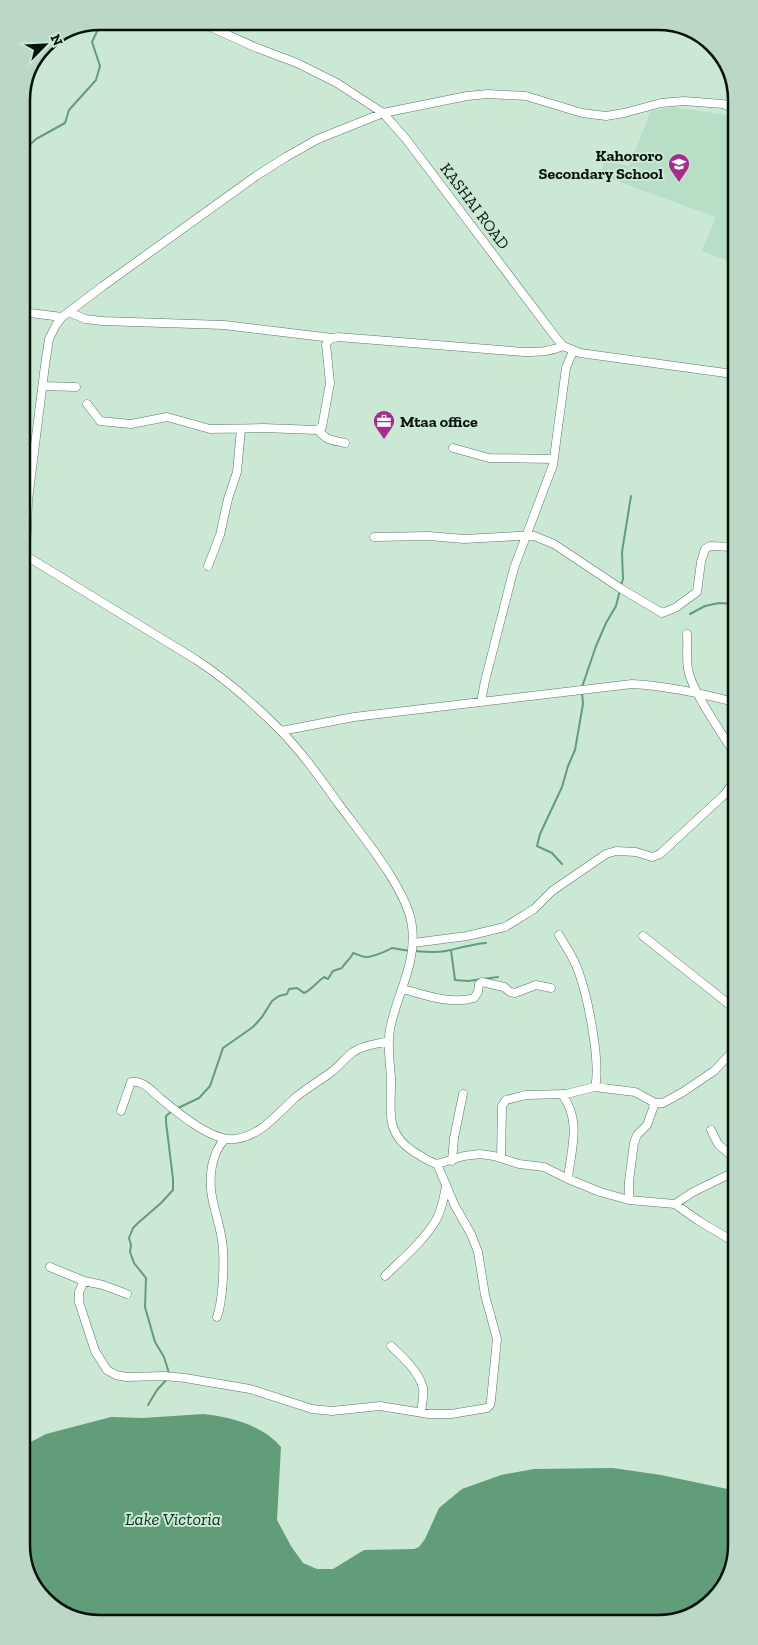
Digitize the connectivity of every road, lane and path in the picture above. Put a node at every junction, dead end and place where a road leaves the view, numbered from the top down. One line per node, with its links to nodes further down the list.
1 (217, 30): 3 (street, KASHAI ROAD)
2 (728, 106): 3 (street)
3 (382, 113): 4 (street); 8 (street, KASHAI ROAD)
4 (69, 312): 6 (street); 7 (street)
5 (30, 313): 6 (street)
6 (62, 317): 11 (street)
7 (332, 338): 8 (street); 15 (street)
8 (563, 346): 9 (street, KASHAI ROAD)
9 (573, 351): 10 (street, KASHAI ROAD); 18 (street)
10 (728, 373)
11 (43, 386): 12 (street); 19 (street)
12 (76, 387)
13 (87, 404): 14 (street)
14 (241, 429): 15 (street); 24 (street)
15 (318, 430): 16 (street)
16 (345, 443)
17 (453, 448): 18 (street)
18 (553, 459): 20 (street)
19 (30, 485)
20 (525, 536): 21 (street); 22 (street); 28 (street)
21 (374, 537)
22 (728, 547)
23 (30, 558): 29 (street)
24 (208, 566)
25 (687, 634): 26 (street)
26 (698, 692): 27 (street); 28 (street); 30 (street)
27 (728, 700)
28 (481, 702): 29 (street)
29 (281, 730): 34 (street)
30 (728, 743)
31 (728, 789): 34 (street)
32 (559, 935): 40 (street)
33 (643, 936): 37 (street)
34 (412, 943): 36 (street)
35 (552, 988): 36 (street)
36 (403, 989): 38 (street)
37 (728, 1003)
38 (389, 1041): 46 (street); 50 (street)
39 (728, 1057): 43 (street)
40 (595, 1088): 42 (street); 43 (street)
41 (463, 1094): 49 (street)
42 (562, 1094): 48 (street); 52 (street)
43 (655, 1103): 54 (street)
44 (121, 1111): 46 (street)
45 (711, 1130): 47 (street)
46 (225, 1140): 61 (street)
47 (728, 1153)
48 (501, 1158): 49 (street); 52 (street)
49 (452, 1161): 50 (street)
50 (437, 1164): 53 (street)
51 (728, 1175): 55 (street)
52 (568, 1179): 54 (street)
53 (446, 1186): 58 (street); 63 (street)
54 (629, 1200): 55 (street)
55 (675, 1204): 56 (street)
56 (728, 1238)
57 (50, 1267): 59 (street)
58 (385, 1276)
59 (84, 1281): 60 (street); 63 (street)
60 (127, 1294)
61 (216, 1317)
62 (391, 1346): 63 (street)
63 (421, 1412)

